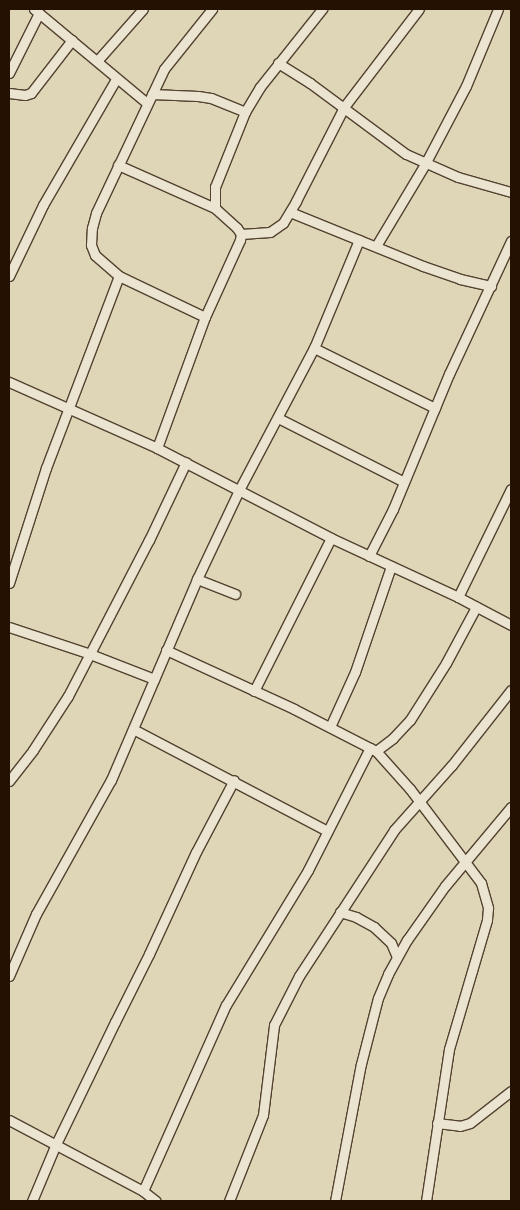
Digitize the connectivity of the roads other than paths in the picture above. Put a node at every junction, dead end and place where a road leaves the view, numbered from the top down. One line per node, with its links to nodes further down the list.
1 (143, 9): 8 (street)
2 (212, 9): 13 (street)
3 (322, 9): 9 (street)
4 (419, 9): 15 (street)
5 (498, 9): 17 (street)
6 (37, 11): 7 (street); 10 (street)
7 (72, 40): 8 (street); 12 (street)
8 (97, 61): 11 (street)
9 (278, 63): 15 (street); 16 (street)
10 (9, 73)
11 (116, 79): 14 (street); 26 (street)
12 (9, 93)
13 (152, 94): 14 (street); 16 (street)
14 (147, 103): 18 (street)
15 (344, 108): 17 (street); 21 (street)
16 (245, 112): 20 (street)
17 (425, 164): 19 (street); 25 (street)
18 (118, 165): 20 (street); 27 (street)
19 (511, 192)
20 (215, 208): 22 (street)
21 (290, 212): 22 (street); 23 (street)
22 (240, 234): 29 (street)
23 (359, 240): 25 (street); 30 (street)
24 (511, 241): 28 (street)
25 (376, 246): 28 (street)
26 (9, 276)
27 (119, 276): 29 (street); 33 (street)
28 (491, 286): 32 (street)
29 (205, 317): 35 (street)
30 (314, 348): 32 (street); 34 (street)
31 (9, 382): 33 (street)
32 (435, 408): 37 (street)
33 (68, 409): 35 (street); 44 (street)
34 (278, 418): 37 (street); 39 (street)
35 (157, 448): 36 (street)
36 (186, 462): 39 (street); 51 (street)
37 (404, 482): 41 (street)
38 (511, 489): 46 (street)
39 (240, 490): 40 (street); 43 (street)
40 (331, 538): 41 (street); 54 (street)
41 (369, 556): 42 (street)
42 (392, 566): 46 (street); 55 (street)
43 (197, 579): 45 (street); 50 (street)
44 (9, 584)
45 (235, 594)
46 (458, 597): 47 (street)
47 (476, 607): 48 (street); 57 (street)
48 (511, 625)
49 (9, 627): 51 (street)
50 (166, 650): 52 (street); 54 (street)
51 (90, 654): 52 (street); 59 (street)
52 (154, 679): 56 (street)
53 (511, 690): 60 (street)
54 (254, 691): 55 (street)
55 (330, 727): 57 (street)
56 (133, 729): 58 (street); 66 (street)
57 (373, 749): 60 (street); 62 (street)
58 (234, 780): 62 (street); 70 (street)
59 (9, 782)
60 (420, 802): 63 (street); 64 (street)
61 (511, 807): 63 (street)
62 (327, 831): 71 (street)
63 (465, 861): 65 (street); 69 (street)
64 (340, 912): 65 (street); 74 (street)
65 (397, 956): 75 (street)
66 (9, 976)
67 (511, 1091): 69 (street)
68 (9, 1120): 70 (street)
69 (438, 1123): 76 (street)
70 (56, 1144): 71 (street); 73 (street)
71 (143, 1192): 72 (street)
72 (153, 1200)
73 (32, 1201)
74 (228, 1201)
75 (335, 1201)
76 (426, 1201)

